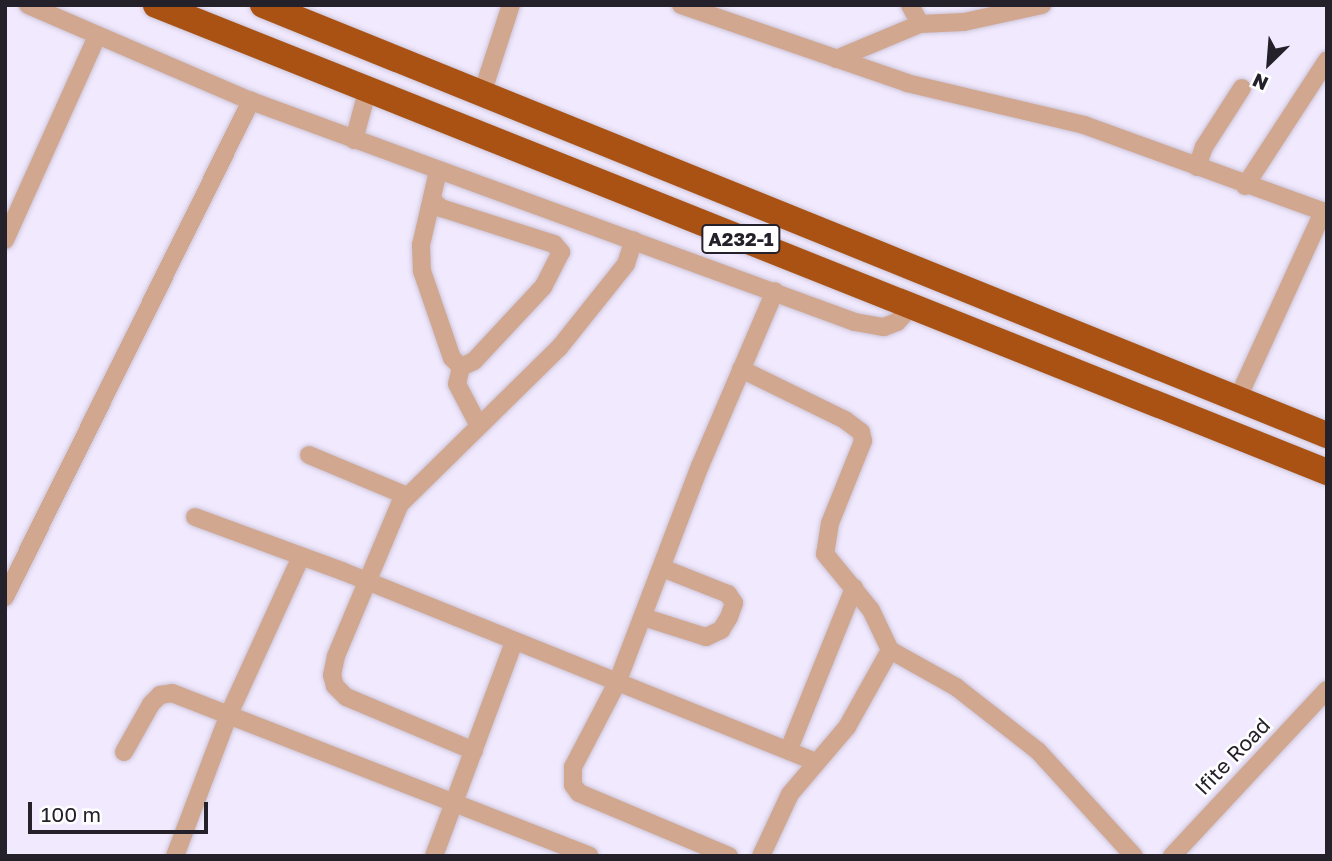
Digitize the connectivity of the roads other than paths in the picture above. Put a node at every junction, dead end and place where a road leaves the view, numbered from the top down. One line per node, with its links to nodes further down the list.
1 (27, 5): 9 (street)
2 (156, 5): 12 (highway, A232-1)
3 (263, 5): 14 (highway, A232-1)
4 (511, 5): 14 (street)
5 (681, 5): 10 (street)
6 (910, 5): 8 (street)
7 (1042, 5): 8 (street)
8 (920, 24): 10 (street)
9 (96, 38): 15 (street); 22 (street)
10 (836, 59): 17 (street)
11 (1327, 60): 19 (street)
12 (368, 88): 16 (street); 25 (highway, A232-1)
13 (1242, 88): 17 (street)
14 (482, 94): 28 (highway, A232-1)
15 (251, 101): 16 (street); 39 (street)
16 (354, 140): 18 (street)
17 (1197, 167): 19 (street)
18 (438, 171): 20 (street); 23 (street)
19 (1245, 186): 21 (street)
20 (433, 201): 26 (street); 26 (street)
21 (1325, 212): 28 (street)
22 (5, 240)
23 (634, 240): 24 (street); 29 (street)
24 (775, 291): 25 (street); 27 (street)
25 (910, 308): 32 (highway, A232-1)
26 (461, 367): 29 (street)
27 (741, 369): 36 (street); 38 (street)
28 (1237, 400): 30 (highway, A232-1)
29 (480, 426): 33 (street)
30 (1327, 435)
31 (309, 455): 33 (street)
32 (1327, 472)
33 (407, 496): 37 (street)
34 (195, 517): 35 (street)
35 (301, 557): 37 (street); 45 (street)
36 (662, 568): 40 (street); 40 (street)
37 (366, 583): 41 (street); 48 (street)
38 (854, 588): 42 (street); 46 (street)
39 (5, 597)
40 (643, 617): 43 (street)
41 (514, 642): 43 (street); 48 (street)
42 (890, 650): 49 (street); 56 (street)
43 (617, 683): 46 (street); 54 (street)
44 (1327, 690): 57 (street, Ifite Road)
45 (229, 714): 47 (street); 50 (street); 51 (street)
46 (789, 749): 49 (street)
47 (124, 751)
48 (474, 751): 50 (street)
49 (816, 762): 55 (street)
50 (455, 803): 52 (street); 53 (street)
51 (175, 856)
52 (433, 856)
53 (589, 856)
54 (729, 856)
55 (761, 856)
56 (1134, 856)
57 (1172, 856)

